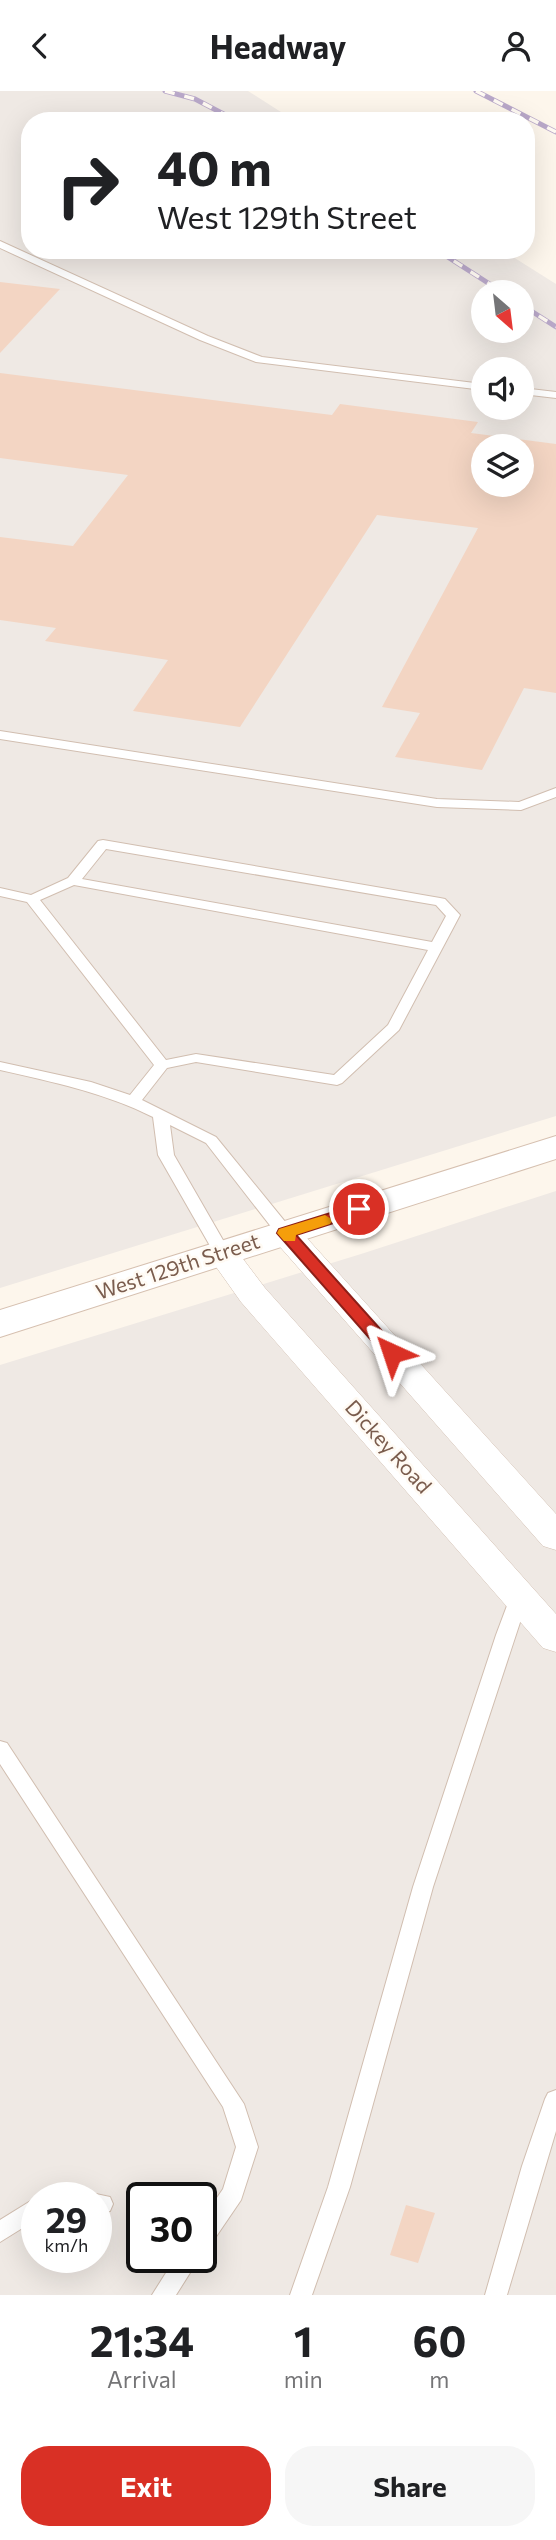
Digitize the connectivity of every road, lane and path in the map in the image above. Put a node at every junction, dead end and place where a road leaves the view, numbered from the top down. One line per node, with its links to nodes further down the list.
1 (0, 244): 2 (lane)
2 (21, 254)
3 (33, 259): 4 (lane)
4 (471, 386)
5 (534, 392): 6 (lane)
6 (556, 395)
7 (0, 735): 8 (lane)
8 (556, 792)
9 (72, 881): 11 (lane); 12 (lane); 12 (lane)
10 (0, 892): 11 (lane)
11 (32, 899): 13 (lane)
12 (436, 947): 13 (lane)
13 (162, 1065): 15 (lane)
14 (0, 1066): 15 (lane)
15 (133, 1101): 16 (lane)
16 (161, 1117): 18 (lane); 19 (lane)
17 (556, 1147): 18 (main road, West 129th Street)
18 (285, 1233): 19 (main road, West 129th Street); 21 (street)
19 (223, 1254): 20 (main road, West 129th Street); 22 (street, Dickey Road)
20 (0, 1324)
21 (556, 1537)
22 (520, 1595): 23 (street, Dickey Road); 31 (lane)
23 (556, 1638)
24 (0, 1749): 26 (lane)
25 (556, 2099): 32 (lane)
26 (217, 2216)
27 (21, 2218): 28 (lane)
28 (0, 2232)
29 (178, 2273): 30 (lane)
30 (163, 2295)
31 (301, 2295)
32 (496, 2295)

